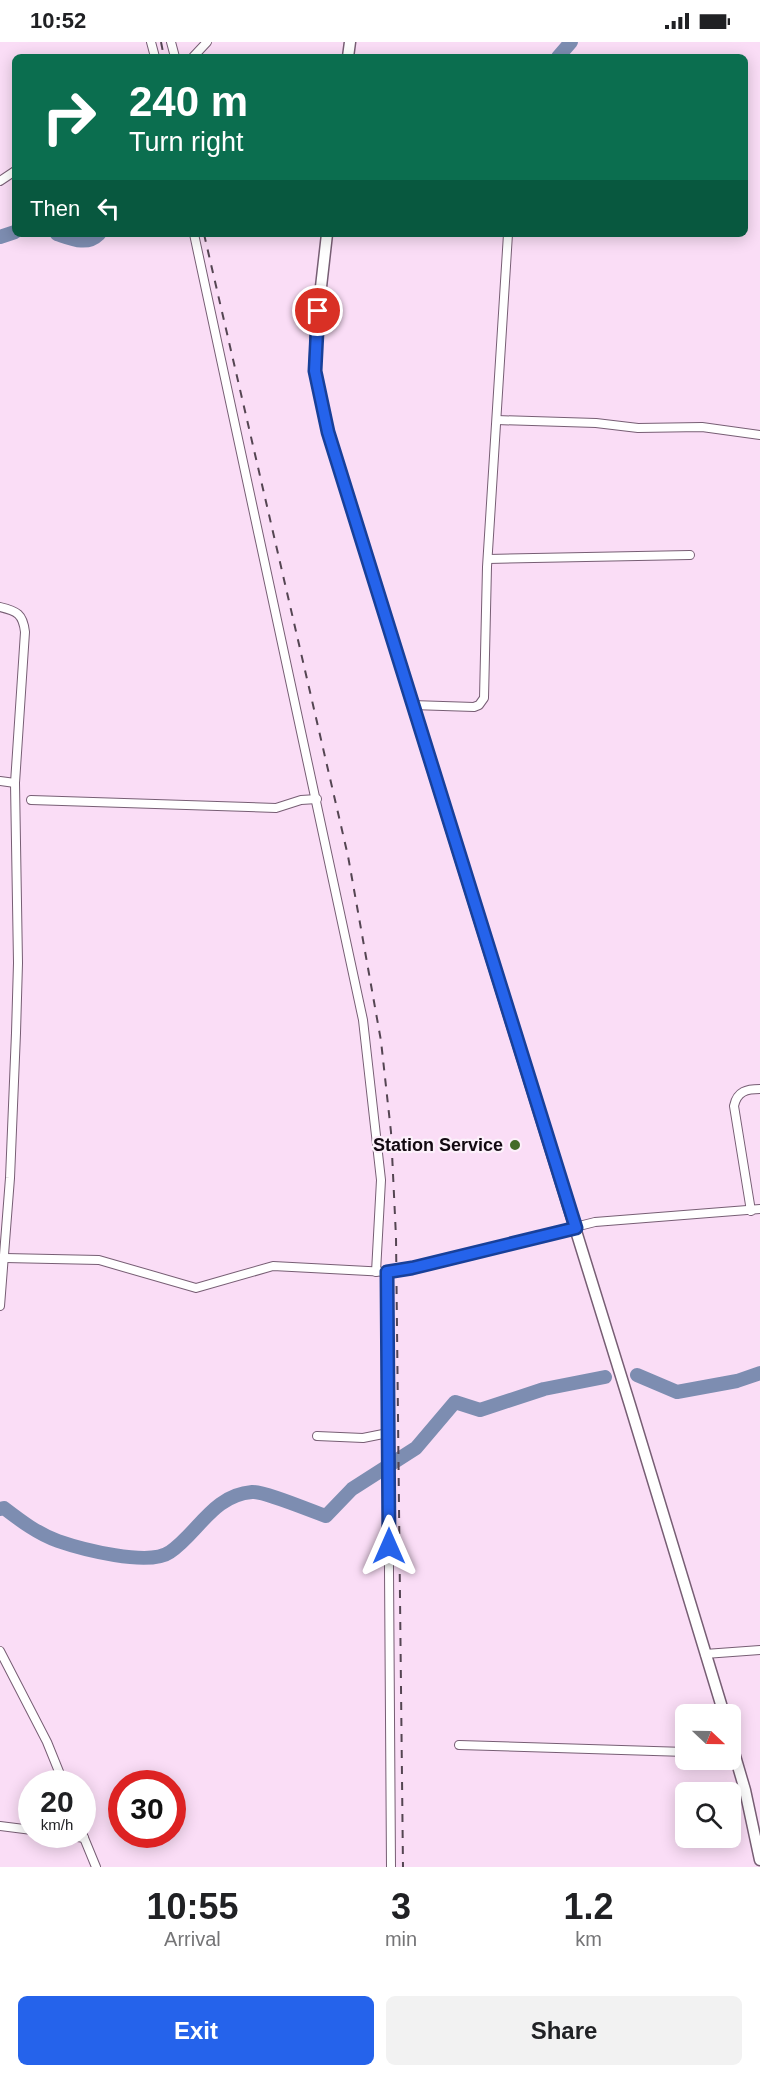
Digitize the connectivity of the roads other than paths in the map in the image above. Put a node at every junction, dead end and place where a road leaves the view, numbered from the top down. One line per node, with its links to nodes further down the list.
1 (207, 42): 2 (street)
2 (196, 54)
3 (195, 237): 14 (street)
4 (327, 237): 11 (main road)
5 (508, 237): 6 (street)
6 (497, 420): 7 (street); 9 (street)
7 (760, 435)
8 (690, 555): 9 (street)
9 (488, 559): 11 (street)
10 (0, 607): 13 (street)
11 (412, 705): 20 (main road)
12 (0, 781): 13 (street)
13 (15, 783): 18 (street)
14 (317, 798): 15 (street); 22 (street)
15 (31, 800)
16 (760, 1089): 19 (street)
17 (0, 1100): 18 (street)
18 (12, 1101): 21 (street)
19 (755, 1210): 20 (street)
20 (576, 1228): 23 (street); 29 (main road)
21 (5, 1258): 22 (street); 24 (street)
22 (376, 1272): 23 (street)
23 (387, 1272): 25 (street)
24 (0, 1306)
25 (388, 1433): 26 (street); 40 (street)
26 (317, 1436)
27 (760, 1650): 29 (street)
28 (0, 1651): 33 (street)
29 (705, 1654): 30 (main road)
30 (721, 1704)
31 (459, 1745): 32 (street)
32 (675, 1752)
33 (58, 1770)
34 (737, 1770): 38 (main road)
35 (0, 1826): 36 (street)
36 (18, 1828)
37 (88, 1848): 39 (street)
38 (760, 1860)
39 (96, 1867)
40 (391, 1867)

